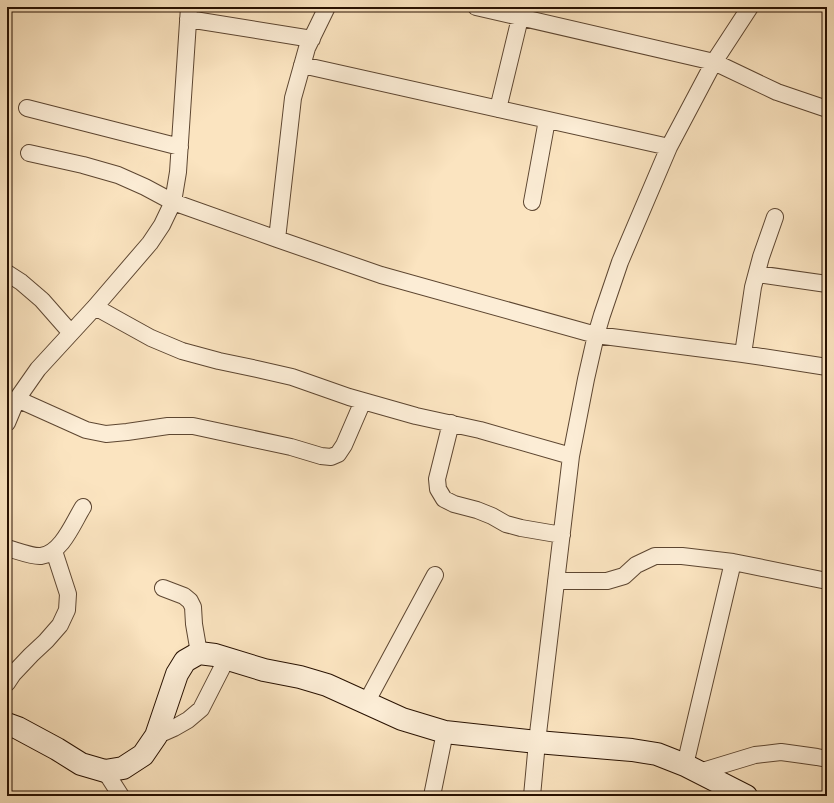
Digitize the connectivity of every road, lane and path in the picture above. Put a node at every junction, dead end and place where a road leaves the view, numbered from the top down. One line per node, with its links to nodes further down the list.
1 (327, 7): 6 (street)
2 (476, 7): 4 (street)
3 (750, 7): 7 (street)
4 (522, 12): 7 (street); 10 (street)
5 (189, 13): 6 (street); 13 (street)
6 (312, 39): 8 (street)
7 (714, 62): 11 (street); 14 (street)
8 (302, 65): 10 (street); 19 (street)
9 (27, 108): 13 (street)
10 (498, 109): 12 (street)
11 (827, 109)
12 (547, 120): 14 (street); 17 (street)
13 (180, 147): 16 (street)
14 (669, 148): 25 (street)
15 (29, 153): 16 (street)
16 (173, 202): 19 (street); 23 (street)
17 (532, 202)
18 (775, 217): 21 (street)
19 (277, 240): 25 (street)
20 (7, 273): 24 (street)
21 (757, 274): 22 (street); 26 (street)
22 (827, 284)
23 (95, 307): 24 (street); 29 (street)
24 (71, 333): 28 (street)
25 (596, 335): 26 (street); 32 (street)
26 (743, 354): 27 (street)
27 (827, 367)
28 (17, 399): 29 (street); 30 (street)
29 (363, 400): 31 (street)
30 (7, 422)
31 (451, 424): 32 (street); 34 (street)
32 (571, 456): 34 (street)
33 (83, 507): 36 (street)
34 (562, 535): 39 (street)
35 (7, 548): 36 (street)
36 (54, 551): 44 (street)
37 (733, 562): 39 (street); 40 (street); 51 (street)
38 (435, 575): 45 (street)
39 (556, 581): 49 (street)
40 (827, 581)
41 (163, 588): 42 (street)
42 (199, 653): 43 (street); 48 (street)
43 (227, 658): 45 (street); 48 (street)
44 (7, 683)
45 (366, 703): 47 (street)
46 (7, 724): 52 (street)
47 (445, 732): 49 (street); 54 (street)
48 (156, 736): 52 (street)
49 (537, 742): 51 (street); 55 (street)
50 (827, 759): 51 (street)
51 (692, 769): 56 (street)
52 (105, 771): 53 (street)
53 (121, 796)
54 (432, 796)
55 (532, 796)
56 (746, 796)

